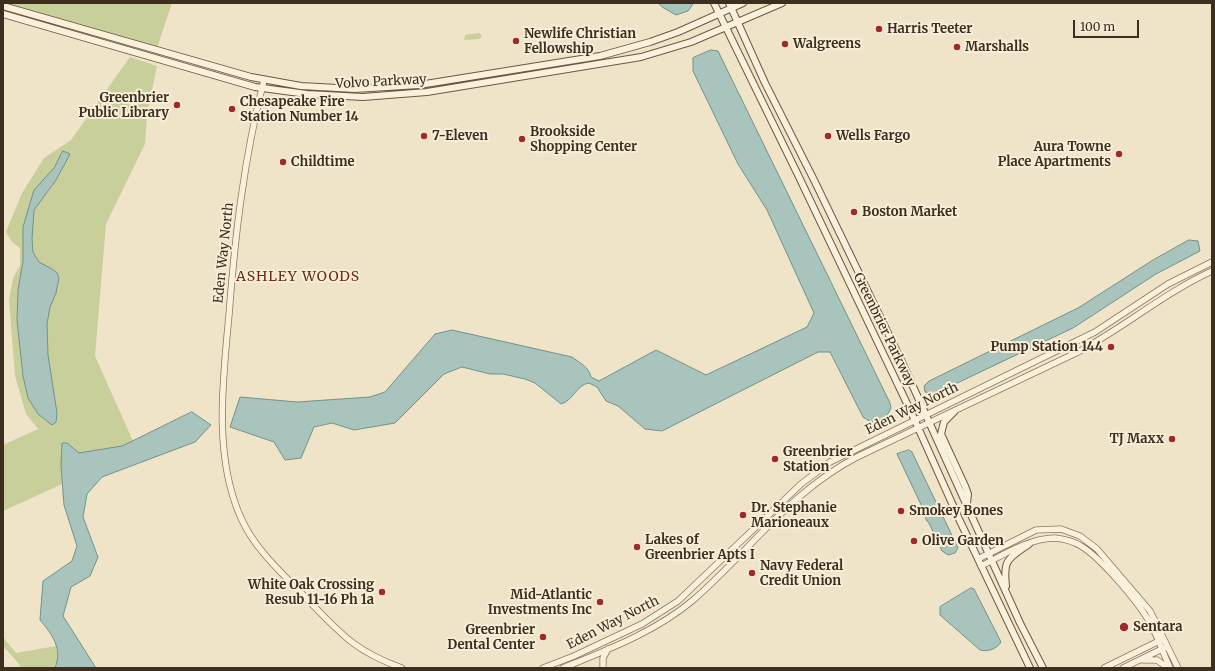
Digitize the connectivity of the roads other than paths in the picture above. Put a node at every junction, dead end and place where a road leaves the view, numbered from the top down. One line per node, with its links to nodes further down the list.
1 (714, 3): 7 (main road, Greenbrier Parkway)
2 (743, 3): 5 (main road, Volvo Parkway)
3 (782, 3): 8 (main road, Volvo Parkway)
4 (3, 6): 10 (main road, Volvo Parkway)
5 (730, 6): 7 (main road, Volvo Parkway); 8 (main road, Greenbrier Parkway)
6 (3, 14): 11 (main road, Volvo Parkway)
7 (720, 14): 9 (main road, Greenbrier Parkway); 10 (main road, Volvo Parkway)
8 (737, 23): 9 (main road, Volvo Parkway); 15 (main road, Greenbrier Parkway)
9 (727, 28): 11 (main road, Volvo Parkway); 16 (main road, Greenbrier Parkway)
10 (264, 80): 11 (street, Eden Way North)
11 (262, 88): 32 (street, Eden Way North)
12 (1212, 262): 15 (street, Eden Way North)
13 (1212, 271): 14 (street, Eden Way North)
14 (954, 412): 17 (street, Eden Way North); 19 (main road)
15 (925, 414): 16 (street, Eden Way North); 17 (main road, Greenbrier Parkway)
16 (915, 420): 18 (main road, Greenbrier Parkway); 33 (street, Eden Way North)
17 (929, 424): 18 (street, Eden Way North); 19 (main road, Greenbrier Parkway)
18 (918, 428): 22 (main road, Greenbrier Parkway); 29 (street, Eden Way North)
19 (967, 505): 21 (main road, Greenbrier Parkway)
20 (1028, 544): 23 (street); 25 (main road); 27 (street)
21 (990, 553): 22 (street); 23 (main road, Greenbrier Parkway); 26 (street)
22 (978, 558): 24 (main road, Greenbrier Parkway)
23 (993, 560): 24 (street); 25 (main road, Greenbrier Parkway)
24 (981, 566): 36 (main road, Greenbrier Parkway)
25 (1007, 594): 37 (main road, Greenbrier Parkway)
26 (1165, 639): 27 (street); 28 (street)
27 (1158, 642): 30 (street); 38 (street)
28 (1168, 646): 30 (street); 41 (street)
29 (608, 649): 34 (street, Eden Way North); 35 (street)
30 (1162, 649): 31 (street); 40 (street)
31 (1139, 660): 39 (street); 40 (street)
32 (402, 668)
33 (543, 668)
34 (563, 668)
35 (603, 668)
36 (1030, 668)
37 (1043, 668)
38 (1104, 668)
39 (1122, 668)
40 (1169, 668)
41 (1178, 668)

